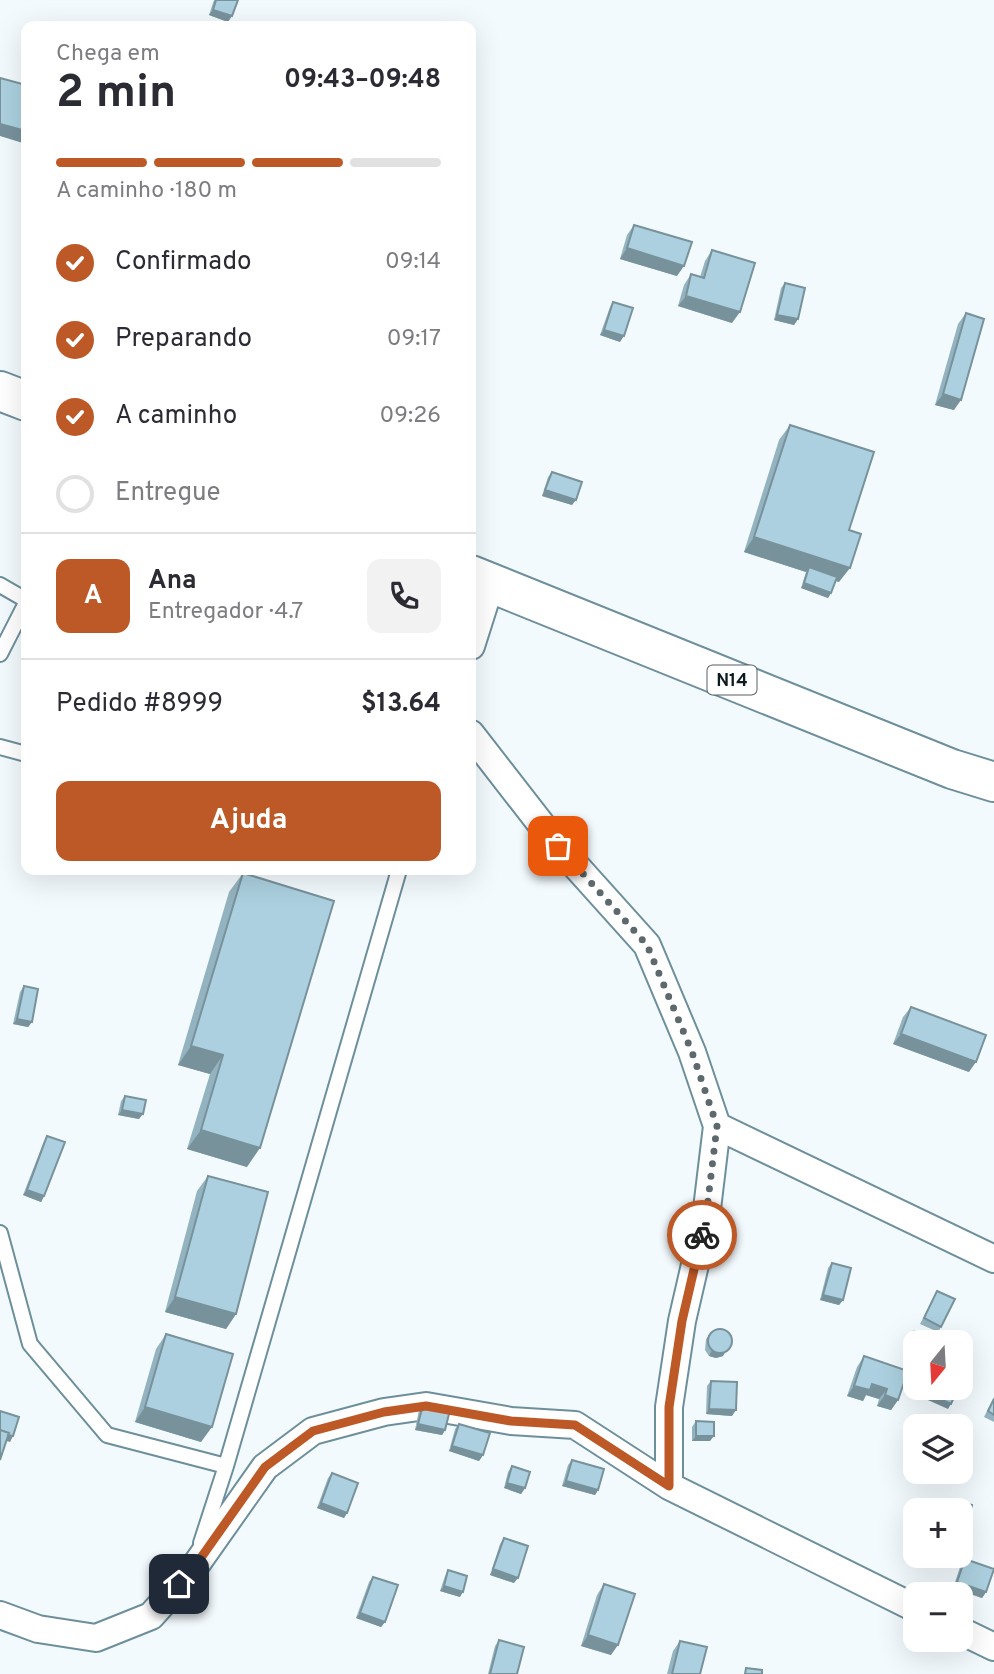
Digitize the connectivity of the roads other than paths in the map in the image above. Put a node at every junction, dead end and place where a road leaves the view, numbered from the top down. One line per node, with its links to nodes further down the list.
1 (0, 391): 2 (main road)
2 (21, 399)
3 (481, 579): 7 (street); 12 (main road, N14)
4 (0, 585): 5 (lane)
5 (21, 598)
6 (21, 611): 8 (lane)
7 (476, 612)
8 (0, 654)
9 (476, 740): 14 (street)
10 (0, 747): 11 (lane)
11 (21, 753)
12 (994, 782)
13 (398, 875): 17 (lane)
14 (717, 1126): 16 (street); 18 (street)
15 (0, 1233): 17 (lane)
16 (994, 1259)
17 (226, 1466): 19 (lane)
18 (669, 1486): 19 (street); 20 (street)
19 (193, 1569): 21 (street)
20 (903, 1602)
21 (0, 1615)
22 (973, 1636): 23 (street)
23 (994, 1647)

